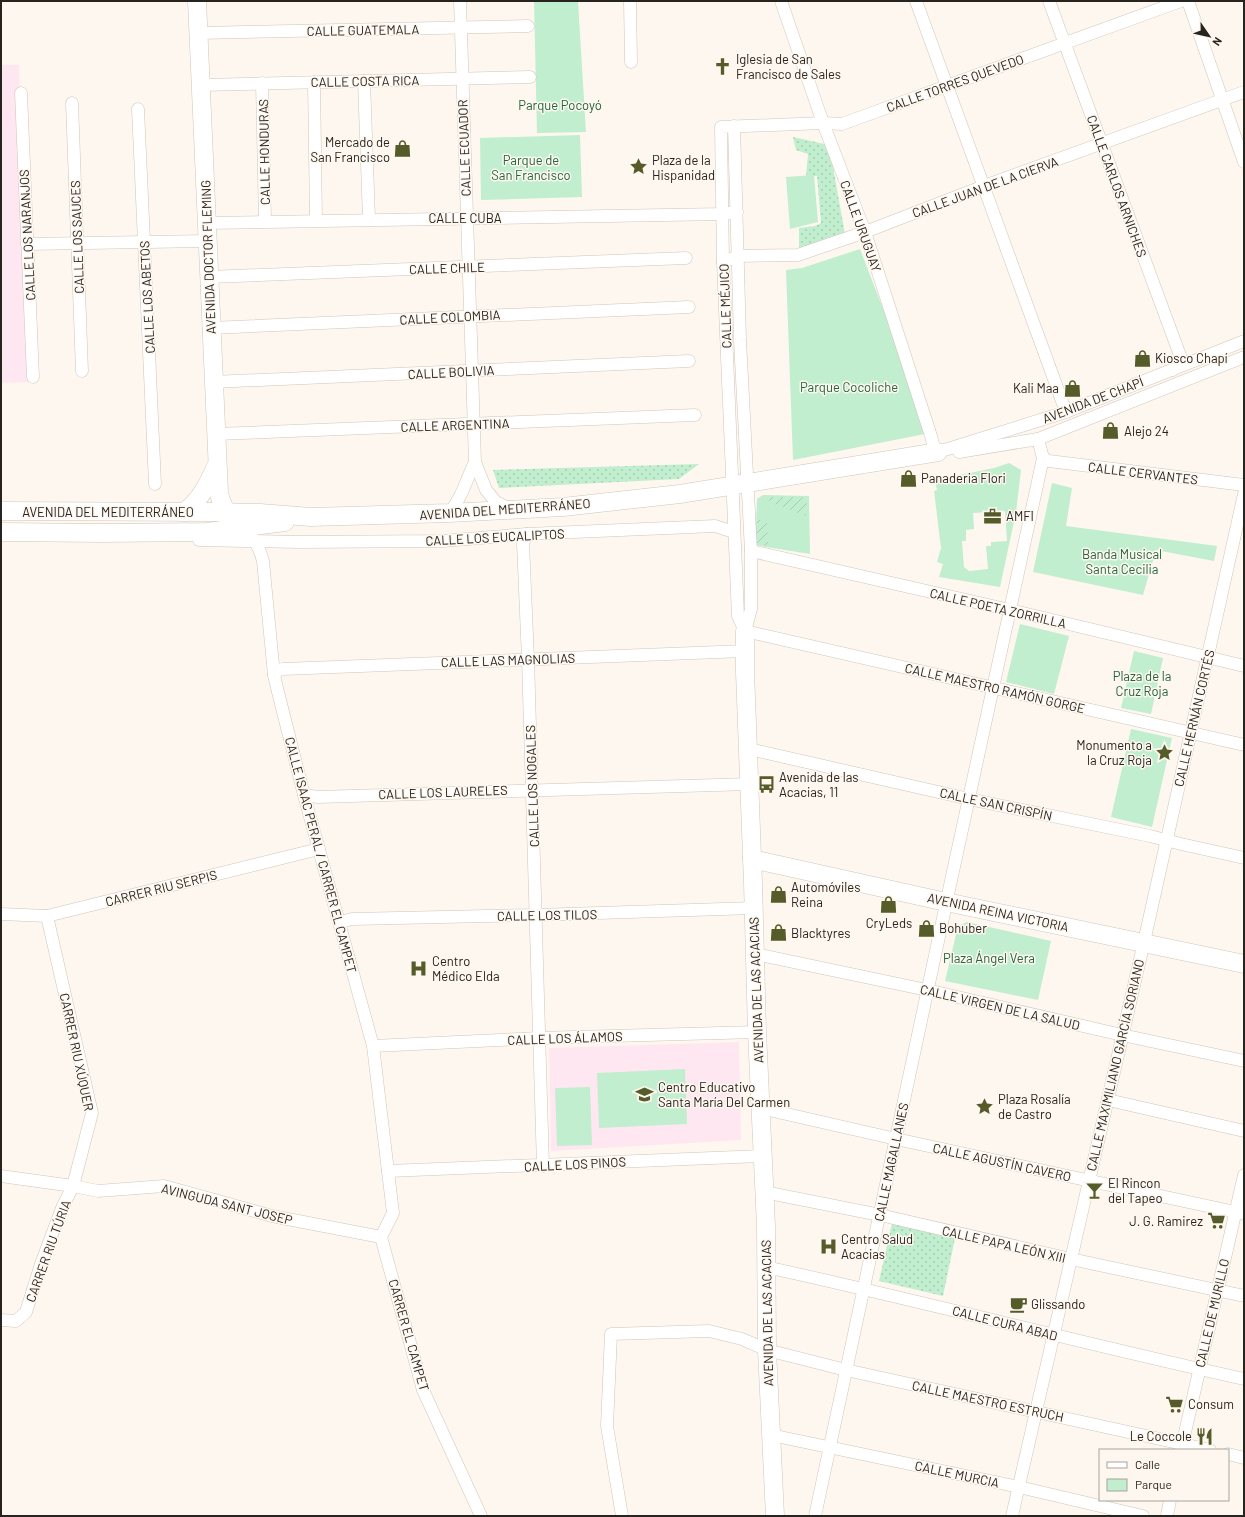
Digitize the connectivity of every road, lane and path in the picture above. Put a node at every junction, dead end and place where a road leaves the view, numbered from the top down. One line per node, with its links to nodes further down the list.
1 (197, 1): 11 (street, AVENIDA DOCTOR FLEMING)
2 (460, 1): 10 (street, CALLE ECUADOR)
3 (630, 1): 13 (street)
4 (781, 1): 26 (street, CALLE URUGUAY)
5 (916, 1): 20 (street)
6 (1049, 1): 12 (street, CALLE CARLOS ARNICHES)
7 (1181, 1): 12 (street, CALLE TORRES QUEVEDO)
8 (1188, 1): 23 (street)
9 (528, 26): 10 (street, CALLE GUATEMALA)
10 (460, 28): 11 (street, CALLE GUATEMALA); 15 (street, CALLE ECUADOR)
11 (199, 33): 19 (street, AVENIDA DOCTOR FLEMING)
12 (1064, 43): 20 (street, CALLE TORRES QUEVEDO); 29 (street, CALLE CARLOS ARNICHES)
13 (631, 62)
14 (530, 77): 15 (street, CALLE COSTA RICA)
15 (462, 79): 16 (street, CALLE COSTA RICA); 34 (street, CALLE ECUADOR)
16 (364, 81): 17 (street, CALLE COSTA RICA); 35 (street)
17 (314, 82): 18 (street, CALLE COSTA RICA); 36 (street)
18 (262, 83): 19 (street, CALLE COSTA RICA); 37 (street, CALLE HONDURAS)
19 (201, 85): 38 (street, AVENIDA DOCTOR FLEMING)
20 (948, 86): 26 (street, CALLE TORRES QUEVEDO); 31 (street)
21 (1244, 92): 23 (street, CALLE JUAN DE LA CIERVA)
22 (21, 93): 43 (street, CALLE LOS NARANJOS)
23 (1222, 99): 29 (street, CALLE JUAN DE LA CIERVA); 30 (street)
24 (72, 103): 41 (street, CALLE LOS SAUCES)
25 (138, 109): 42 (street, CALLE LOS ABETOS)
26 (823, 123): 27 (street, CALLE TORRES QUEVEDO); 39 (street, CALLE URUGUAY)
27 (734, 126): 28 (street, CALLE TORRES QUEVEDO); 32 (street, CALLE MÉJICO)
28 (721, 127): 33 (street, CALLE MÉJICO)
29 (1102, 144): 31 (street, CALLE JUAN DE LA CIERVA); 57 (street, CALLE CARLOS ARNICHES)
30 (1244, 162)
31 (984, 186): 39 (street, CALLE JUAN DE LA CIERVA); 62 (street)
32 (736, 212): 33 (street, CALLE CUBA); 44 (street, CALLE MÉJICO)
33 (724, 214): 34 (street, CALLE CUBA); 46 (street, CALLE MÉJICO)
34 (466, 217): 35 (street, CALLE CUBA); 47 (street, CALLE ECUADOR)
35 (369, 219): 36 (street, CALLE CUBA)
36 (316, 220): 37 (street, CALLE CUBA)
37 (265, 221): 38 (street, CALLE CUBA)
38 (206, 223): 40 (street, AVENIDA DOCTOR FLEMING)
39 (865, 232): 44 (street, CALLE JUAN DE LA CIERVA); 67 (street, CALLE URUGUAY)
40 (207, 241): 42 (street); 48 (street, AVENIDA DOCTOR FLEMING)
41 (78, 242): 42 (street); 43 (street); 58 (street, CALLE LOS SAUCES)
42 (144, 242): 71 (street, CALLE LOS ABETOS)
43 (27, 244): 60 (street, CALLE LOS NARANJOS)
44 (738, 256): 46 (street, CALLE JUAN DE LA CIERVA); 72 (street, CALLE MÉJICO)
45 (686, 258): 47 (street, CALLE CHILE)
46 (723, 262): 72 (street, CALLE MÉJICO)
47 (468, 267): 48 (street, CALLE CHILE); 50 (street, CALLE ECUADOR)
48 (209, 277): 51 (street, AVENIDA DOCTOR FLEMING)
49 (689, 307): 50 (street, CALLE COLOMBIA)
50 (470, 316): 51 (street, CALLE COLOMBIA); 59 (street, CALLE ECUADOR)
51 (211, 328): 61 (street, AVENIDA DOCTOR FLEMING)
52 (1244, 341): 57 (street, AVENIDA DE CHAPÍ)
53 (1244, 357): 56 (street, AVENIDA DE CHAPÍ)
54 (689, 361): 59 (street, CALLE BOLIVIA)
55 (1244, 361): 56 (street)
56 (1228, 363): 66 (street, AVENIDA DE CHAPÍ)
57 (1173, 370): 62 (street, AVENIDA DE CHAPÍ)
58 (82, 371)
59 (472, 371): 61 (street, CALLE BOLIVIA); 64 (street, CALLE ECUADOR)
60 (33, 377)
61 (213, 382): 65 (street, AVENIDA DOCTOR FLEMING)
62 (1066, 412): 67 (street, AVENIDA DE CHAPÍ)
63 (695, 415): 64 (street, CALLE ARGENTINA)
64 (474, 424): 65 (street, CALLE ARGENTINA); 69 (street, CALLE ECUADOR)
65 (216, 434): 70 (street, AVENIDA DOCTOR FLEMING)
66 (1038, 439): 67 (street, AVENIDA DE CHAPÍ); 68 (street)
67 (936, 452): 72 (street, AVENIDA DE CHAPÍ)
68 (1043, 458): 73 (street, CALLE CERVANTES); 89 (street, CALLE MAGALLANES)
69 (475, 462): 76 (street, CALLE ECUADOR); 79 (street, CALLE ECUADOR)
70 (217, 463): 75 (street, AVENIDA DOCTOR FLEMING); 78 (street)
71 (156, 484)
72 (740, 484): 76 (street, AVENIDA DEL MEDITERRÁNEO); 84 (street, AVENIDA DE LAS ACACIAS); 88 (street, AVENIDA DE LAS ACACIAS)
73 (1244, 486)
74 (1244, 494): 92 (street, CALLE HERNÁN CORTÉS)
75 (220, 508): 78 (street, AVENIDA DEL MEDITERRÁNEO); 80 (street, AVENIDA DEL MEDITERRÁNEO); 81 (street); 83 (street, AVENIDA DEL MEDITERRÁNEO)
76 (510, 509): 79 (street, AVENIDA DEL MEDITERRÁNEO)
77 (1, 511): 78 (street, AVENIDA DEL MEDITERRÁNEO)
78 (184, 512)
79 (449, 513): 80 (street, AVENIDA DEL MEDITERRÁNEO)
80 (311, 517): 81 (street, AVENIDA DEL MEDITERRÁNEO)
81 (242, 528): 83 (street, AVENIDA DEL MEDITERRÁNEO); 87 (street)
82 (1, 532): 85 (street, AVENIDA DEL MEDITERRÁNEO)
83 (151, 532): 85 (street, AVENIDA DEL MEDITERRÁNEO)
84 (734, 532): 86 (street, CALLE LOS EUCALIPTOS); 90 (street, AVENIDA DE LAS ACACIAS)
85 (102, 533): 87 (street, AVENIDA DEL MEDITERRÁNEO)
86 (527, 534): 87 (street, CALLE LOS EUCALIPTOS); 93 (street, CALLE LOS NOGALES)
87 (255, 540): 95 (street, CALLE ISAAC PERAL / CARRER EL CAMPET)
88 (751, 551): 89 (street, CALLE POETA ZORRILLA); 90 (street, AVENIDA DE LAS ACACIAS)
89 (1010, 610): 92 (street, CALLE POETA ZORRILLA); 96 (street, CALLE MAGALLANES)
90 (745, 631): 91 (street, AVENIDA DE LAS ACACIAS); 96 (street, CALLE MAESTRO RAMÓN GORGE)
91 (745, 652): 93 (street, CALLE LAS MAGNOLIAS); 99 (street, AVENIDA DE LAS ACACIAS)
92 (1207, 658): 94 (street, CALLE POETA ZORRILLA); 97 (street, CALLE HERNÁN CORTÉS)
93 (528, 659): 95 (street, CALLE LAS MAGNOLIAS); 101 (street, CALLE LOS NOGALES)
94 (1244, 666)
95 (274, 675): 102 (street, CALLE ISAAC PERAL / CARRER EL CAMPET)
96 (993, 687): 97 (street, CALLE MAESTRO RAMÓN GORGE); 103 (street, CALLE MAGALLANES)
97 (1190, 732): 98 (street, CALLE MAESTRO RAMÓN GORGE); 104 (street, CALLE HERNÁN CORTÉS)
98 (1244, 745)
99 (749, 749): 100 (street, AVENIDA DE LAS ACACIAS); 103 (street, CALLE SAN CRISPÍN)
100 (750, 784): 101 (street, CALLE LOS LAURELES); 107 (street, AVENIDA DE LAS ACACIAS)
101 (532, 790): 102 (street, CALLE LOS LAURELES); 111 (street, CALLE LOS NOGALES)
102 (304, 795): 105 (street, CALLE ISAAC PERAL / CARRER EL CAMPET)
103 (969, 799): 104 (street, CALLE SAN CRISPÍN); 108 (street, CALLE MAGALLANES)
104 (1166, 840): 106 (street, CALLE SAN CRISPÍN); 114 (street, CALLE HERNÁN CORTÉS)
105 (319, 849): 112 (street, CARRER RIU SERPIS); 113 (street, CALLE ISAAC PERAL / CARRER EL CAMPET)
106 (1244, 858)
107 (752, 859): 108 (street, AVENIDA REINA VICTORIA); 109 (street, AVENIDA DE LAS ACACIAS)
108 (946, 902): 114 (street, AVENIDA REINA VICTORIA); 117 (street, CALLE MAGALLANES)
109 (754, 908): 111 (street, CALLE LOS TILOS); 115 (street, AVENIDA DE LAS ACACIAS)
110 (1, 914): 112 (street, CARRER RIU SERPIS)
111 (536, 915): 113 (street, CALLE LOS TILOS); 120 (street, CALLE LOS NOGALES)
112 (47, 916): 133 (street, CARRER RIU XÚQUER)
113 (340, 922): 121 (street, CALLE ISAAC PERAL / CARRER EL CAMPET)
114 (1144, 942): 116 (street, AVENIDA REINA VICTORIA); 119 (street, CALLE MAXIMILIANO GARCÍA SORIANO)
115 (755, 954): 117 (street, CALLE VIRGEN DE LA SALUD); 118 (street, AVENIDA DE LAS ACACIAS)
116 (1244, 964)
117 (927, 990): 119 (street, CALLE VIRGEN DE LA SALUD); 126 (street, CALLE MAGALLANES)
118 (757, 1032): 120 (street, CALLE LOS ÁLAMOS); 124 (street, AVENIDA DE LAS ACACIAS)
119 (1122, 1035): 122 (street, CALLE VIRGEN DE LA SALUD); 123 (street, CALLE MAXIMILIANO GARCÍA SORIANO)
120 (539, 1038): 121 (street, CALLE LOS ÁLAMOS); 128 (street, CALLE LOS NOGALES)
121 (373, 1046): 129 (street, CALLE ISAAC PERAL / CARRER EL CAMPET)
122 (1244, 1061)
123 (1108, 1100): 125 (street); 132 (street, CALLE MAXIMILIANO GARCÍA SORIANO)
124 (760, 1108): 126 (street, CALLE AGUSTÍN CAVERO); 127 (street, AVENIDA DE LAS ACACIAS)
125 (1244, 1131)
126 (896, 1139): 132 (street, CALLE AGUSTÍN CAVERO); 136 (street, CALLE MAGALLANES)
127 (762, 1156): 128 (street, CALLE LOS PINOS); 134 (street, AVENIDA DE LAS ACACIAS)
128 (543, 1166): 129 (street, CALLE LOS PINOS)
129 (388, 1171): 137 (street)
130 (1, 1176): 133 (street, AVINGUDA SANT JOSEP)
131 (1244, 1176): 135 (street, CALLE DE MURILLO)
132 (1089, 1180): 135 (street, CALLE AGUSTÍN CAVERO); 138 (street, CALLE MAXIMILIANO GARCÍA SORIANO)
133 (72, 1186): 137 (street, AVINGUDA SANT JOSEP); 143 (street, CARRER RIU TÚRIA)
134 (764, 1192): 136 (street, CALLE PAPA LEÓN XIII); 139 (street, AVENIDA DE LAS ACACIAS)
135 (1240, 1213): 141 (street, CALLE DE MURILLO)
136 (880, 1215): 138 (street, CALLE PAPA LEÓN XIII); 140 (street, CALLE MAGALLANES)
137 (381, 1237): 158 (street, CARRER EL CAMPET)
138 (1071, 1259): 141 (street, CALLE PAPA LEÓN XIII); 144 (street, CALLE MAXIMILIANO GARCÍA SORIANO)
139 (766, 1267): 140 (street, CALLE CURA ABAD); 145 (street, AVENIDA DE LAS ACACIAS)
140 (864, 1288): 144 (street, CALLE CURA ABAD); 147 (street, CALLE MAGALLANES)
141 (1218, 1290): 142 (street, CALLE PAPA LEÓN XIII); 146 (street, CALLE DE MURILLO)
142 (1244, 1296)
143 (1, 1320)
144 (1054, 1335): 146 (street, CALLE CURA ABAD); 149 (street, CALLE MAXIMILIANO GARCÍA SORIANO)
145 (767, 1350): 147 (street, CALLE MAESTRO ESTRUCH); 150 (street, AVENIDA DE LAS ACACIAS); 159 (street, CALLE MAESTRO ESTRUCH)
146 (1200, 1369): 148 (street, CALLE CURA ABAD); 151 (street, CALLE DE MURILLO)
147 (846, 1370): 149 (street, CALLE MAESTRO ESTRUCH); 152 (street, CALLE MAGALLANES)
148 (1244, 1379)
149 (1036, 1412): 151 (street, CALLE MAESTRO ESTRUCH); 156 (street, CALLE MAXIMILIANO GARCÍA SORIANO)
150 (771, 1435): 152 (street, CALLE MURCIA); 160 (street, AVENIDA DE LAS ACACIAS)
151 (1182, 1447): 153 (street, CALLE MAESTRO ESTRUCH)
152 (830, 1448): 156 (street, CALLE MURCIA); 161 (street, CALLE MAGALLANES)
153 (1201, 1449)
154 (1229, 1454): 155 (street)
155 (1244, 1458)
156 (1019, 1487): 162 (street, CALLE MAXIMILIANO GARCÍA SORIANO); 163 (street, CALLE MURCIA)
157 (1170, 1501): 164 (street)
158 (481, 1516)
159 (622, 1516)
160 (775, 1516)
161 (815, 1516)
162 (1012, 1516)
163 (1143, 1516)
164 (1167, 1516)

